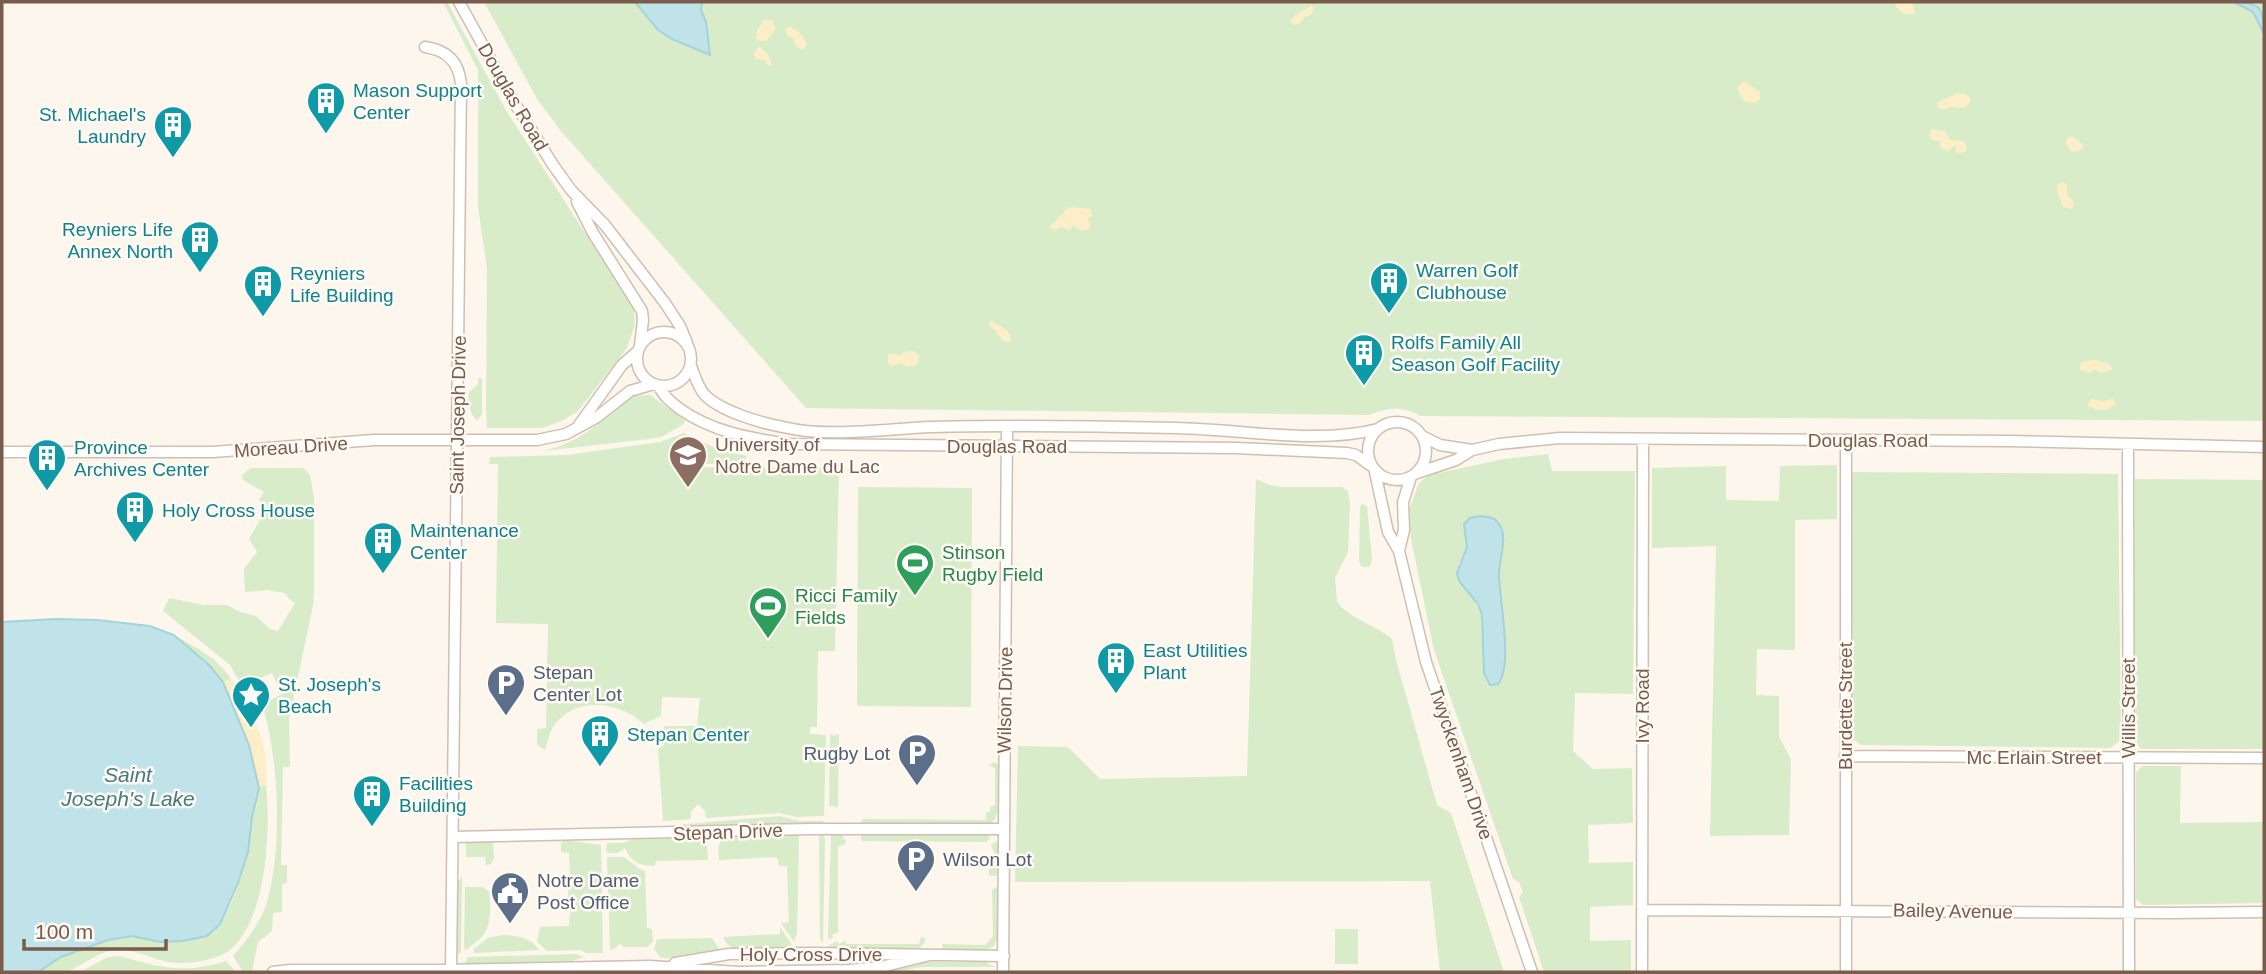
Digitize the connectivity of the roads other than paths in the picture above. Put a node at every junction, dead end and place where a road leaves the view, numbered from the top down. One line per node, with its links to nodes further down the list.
1 (459, 2): 3 (street, Douglas Road)
2 (425, 47): 14 (street, Saint Joseph Drive)
3 (571, 190): 4 (street, Douglas Road); 5 (street, Douglas Road)
4 (687, 343): 5 (street); 6 (street)
5 (639, 349): 7 (street); 8 (street)
6 (691, 366): 7 (street); 9 (street, Douglas Road)
7 (656, 385): 8 (street, Moreau Drive); 16 (street, Douglas Road)
8 (578, 427): 14 (street, Moreau Drive)
9 (1007, 427): 10 (street, Douglas Road); 16 (street, Wilson Drive)
10 (1378, 429): 11 (street); 20 (street)
11 (1421, 435): 18 (street, Douglas Road); 21 (street)
12 (1643, 439): 13 (street, Douglas Road); 18 (street, Douglas Road); 28 (street, Ivy Road)
13 (1846, 440): 15 (street, Douglas Road); 23 (street, Burdette Street)
14 (458, 441): 19 (street, Moreau Drive); 27 (street, Saint Joseph Drive)
15 (2129, 444): 17 (street, Douglas Road); 24 (street, Willis Street)
16 (1007, 446): 20 (street, Douglas Road); 26 (street, Wilson Drive)
17 (2264, 447)
18 (1472, 450): 21 (street, Douglas Road)
19 (2, 452)
20 (1373, 468): 21 (street); 22 (street, Twyckenham Drive)
21 (1414, 475): 22 (street, Twyckenham Drive)
22 (1399, 551): 38 (street, Twyckenham Drive)
23 (1846, 756): 24 (street, Mc Erlain Street); 29 (street, Burdette Street)
24 (2127, 758): 25 (street, Mc Erlain Street); 31 (street, Willis Street)
25 (2264, 758)
26 (1004, 829): 27 (street, Stepan Drive); 33 (street, Wilson Drive)
27 (453, 837): 35 (street, Saint Joseph Drive)
28 (1642, 910): 29 (street, Bailey Avenue); 39 (street, Ivy Road)
29 (1846, 910): 31 (street, Bailey Avenue); 40 (street, Burdette Street)
30 (2264, 912): 31 (street, Bailey Avenue)
31 (2128, 913): 41 (street, Willis Street)
32 (930, 955): 33 (street, Holy Cross Drive); 34 (street, Holy Cross Drive); 34 (street, Holy Cross Drive)
33 (1004, 956): 37 (street, Wilson Drive)
34 (650, 966): 35 (street, Holy Cross Drive)
35 (451, 971): 36 (street, Holy Cross Drive)
36 (273, 972)
37 (1003, 972)
38 (1532, 972)
39 (1642, 972)
40 (1846, 972)
41 (2129, 972)

